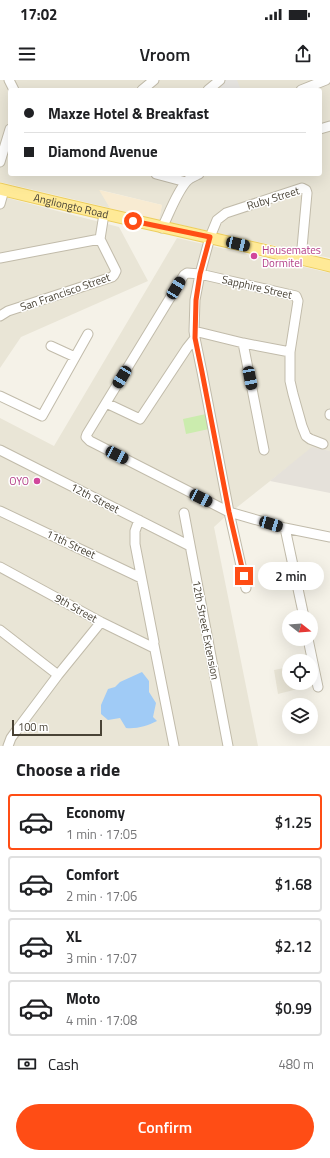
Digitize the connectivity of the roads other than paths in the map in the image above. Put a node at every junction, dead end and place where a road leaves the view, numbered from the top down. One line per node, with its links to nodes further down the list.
1 (154, 80): 4 (street)
2 (220, 80): 5 (street)
3 (326, 80): 6 (street)
4 (144, 88)
5 (210, 88)
6 (307, 88)
7 (8, 136): 8 (street)
8 (0, 162)
9 (164, 176): 11 (street)
10 (195, 176): 11 (street)
11 (186, 182): 15 (street)
12 (2, 190): 13 (street); 14 (main road, Angliongto Road)
13 (0, 204)
14 (104, 214): 15 (main road, Angliongto Road); 17 (street)
15 (162, 228): 16 (main road, Angliongto Road)
16 (210, 237): 19 (main road, Angliongto Road); 19 (street, Ruby Street); 21 (street)
17 (100, 239): 18 (street); 22 (street, San Francisco Street)
18 (0, 258)
19 (301, 259): 20 (main road, Angliongto Road)
20 (330, 266)
21 (200, 274): 24 (street); 27 (street, Sapphire Street); 30 (street)
22 (0, 316)
23 (88, 334): 28 (street)
24 (195, 335): 25 (street); 30 (street); 35 (street)
25 (243, 342): 27 (street); 33 (street)
26 (51, 346): 28 (street)
27 (290, 352): 31 (street, Sapphire Street)
28 (75, 357): 29 (street)
29 (0, 396)
30 (106, 403): 35 (street)
31 (323, 444)
32 (0, 450): 37 (street, 12th Street)
33 (264, 450)
34 (0, 511): 42 (street, 11th Street)
35 (229, 512): 38 (street); 43 (street)
36 (184, 513): 40 (street, 12th Street Extension)
37 (140, 520): 40 (street, 12th Street); 42 (street)
38 (285, 528): 39 (street); 44 (street)
39 (330, 537)
40 (190, 546): 51 (street, 12th Street Extension)
41 (0, 567): 45 (street, 9th Street)
42 (141, 578): 47 (street)
43 (246, 588)
44 (303, 610)
45 (101, 622): 47 (street, 9th Street); 48 (street)
46 (0, 630): 48 (street)
47 (153, 646): 50 (street)
48 (58, 675): 49 (street)
49 (8, 746)
50 (174, 746)
51 (228, 746)

